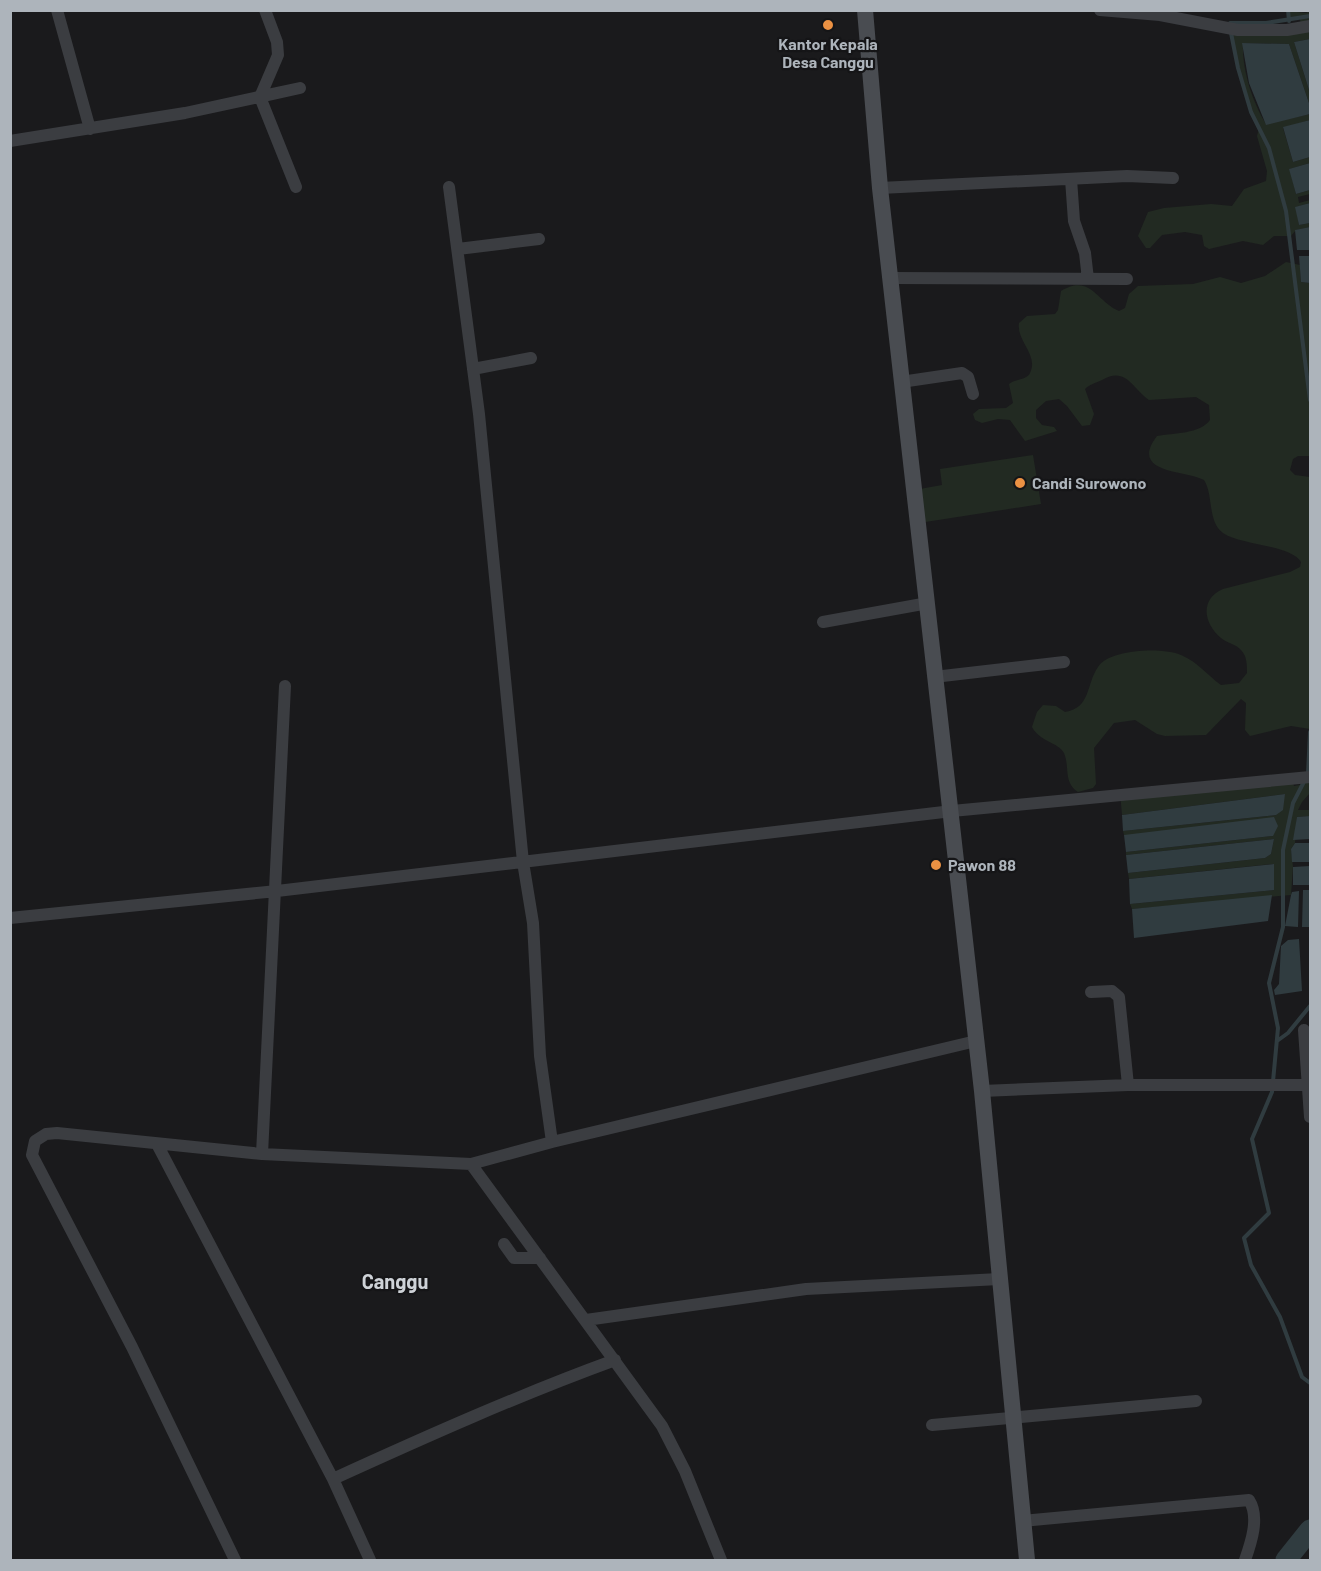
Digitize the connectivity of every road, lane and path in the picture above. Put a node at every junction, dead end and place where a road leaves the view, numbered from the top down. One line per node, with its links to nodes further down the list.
1 (57, 10): 8 (street)
2 (265, 10): 7 (street)
3 (866, 10): 14 (street)
4 (1100, 10): 5 (street)
5 (1311, 26)
6 (300, 88): 7 (street)
7 (260, 97): 8 (street); 12 (street)
8 (90, 129): 9 (street)
9 (10, 141)
10 (1173, 178): 11 (street)
11 (1071, 179): 14 (street); 18 (street)
12 (296, 187)
13 (449, 187): 16 (street)
14 (880, 188): 17 (street)
15 (539, 239): 16 (street)
16 (458, 249): 21 (street)
17 (890, 278): 18 (street); 22 (street)
18 (1088, 279): 19 (street)
19 (1127, 279)
20 (531, 358): 21 (street)
21 (473, 369): 31 (street)
22 (901, 382): 23 (street); 24 (street)
23 (973, 394)
24 (928, 603): 25 (street); 27 (street)
25 (824, 622)
26 (1064, 662): 27 (street)
27 (934, 677): 30 (street)
28 (285, 686): 32 (street)
29 (1307, 778): 30 (street)
30 (952, 811): 31 (street); 36 (street)
31 (523, 862): 32 (street); 41 (street)
32 (277, 891): 33 (street); 43 (street)
33 (10, 918)
34 (1091, 992): 37 (street)
35 (1304, 1030): 38 (street)
36 (976, 1041): 39 (street); 41 (street)
37 (1128, 1085): 38 (street); 39 (street)
38 (1309, 1085): 40 (street)
39 (982, 1091): 47 (street)
40 (1311, 1118)
41 (552, 1142): 44 (street)
42 (157, 1144): 43 (street); 53 (street); 55 (street)
43 (262, 1154): 44 (street)
44 (471, 1164): 46 (street)
45 (504, 1244): 46 (street)
46 (540, 1258): 48 (street)
47 (999, 1279): 48 (street); 51 (street)
48 (586, 1320): 49 (street)
49 (615, 1360): 53 (street); 57 (street)
50 (1196, 1401): 51 (street)
51 (1012, 1417): 52 (street); 54 (street)
52 (932, 1425)
53 (333, 1479): 56 (street)
54 (1022, 1521): 58 (street); 59 (street)
55 (235, 1560)
56 (370, 1560)
57 (721, 1560)
58 (1027, 1560)
59 (1245, 1560)

